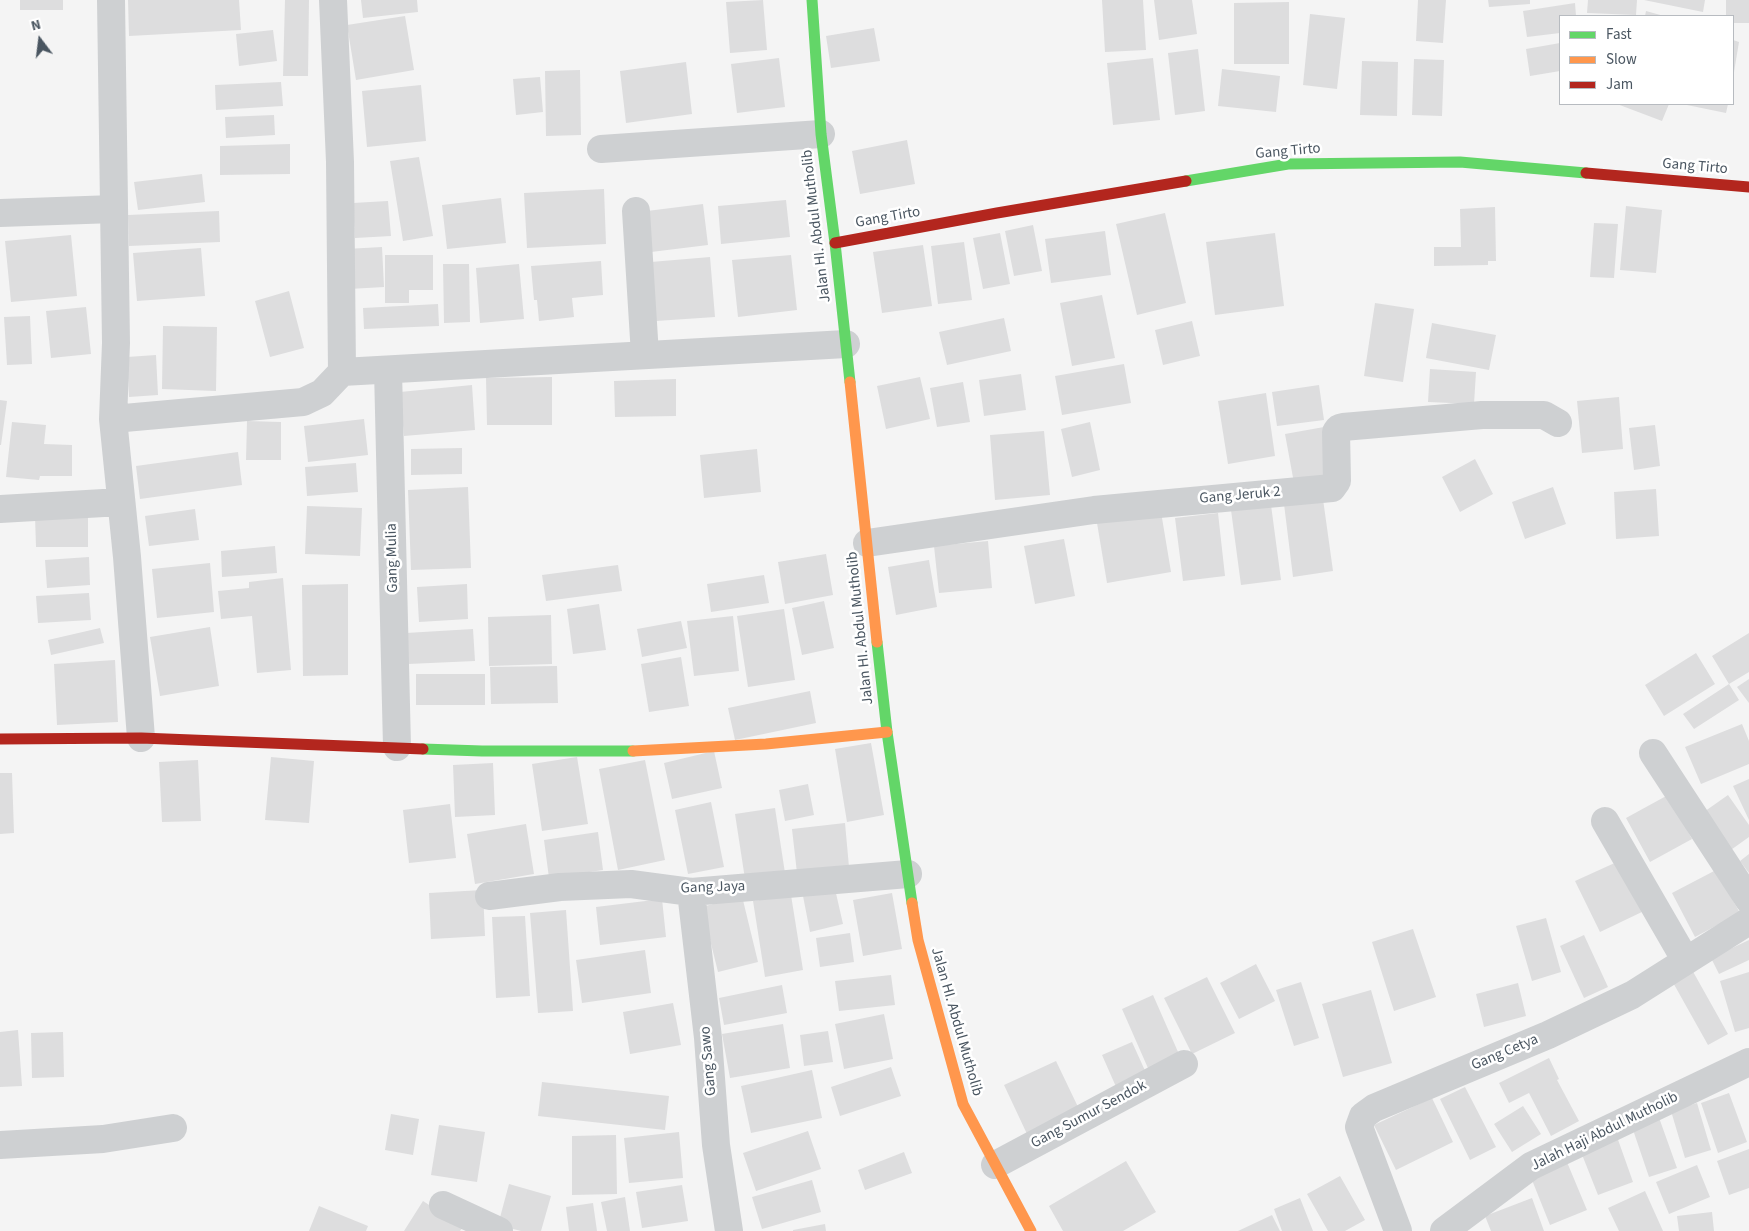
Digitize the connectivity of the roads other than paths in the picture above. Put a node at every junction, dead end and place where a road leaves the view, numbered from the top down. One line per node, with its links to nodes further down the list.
1 (111, 0): 7 (street)
2 (333, 0): 14 (street)
3 (812, 0): 4 (street, Jalan HI. Abdul Mutholib)
4 (821, 134): 5 (street); 10 (street, Jalan HI. Abdul Mutholib)
5 (601, 149)
6 (1749, 187): 10 (street, Gang Tirto)
7 (114, 209): 9 (street); 15 (street)
8 (636, 211): 12 (street)
9 (0, 213)
10 (836, 243): 11 (street, Jalan HI. Abdul Mutholib)
11 (846, 344): 12 (street); 19 (street, Jalan HI. Abdul Mutholib)
12 (645, 355): 13 (street)
13 (388, 370): 14 (street); 23 (street, Gang Mulia)
14 (342, 372): 15 (street)
15 (113, 419): 17 (street)
16 (1558, 423): 19 (street, Gang Jeruk 2)
17 (121, 502): 18 (street); 21 (street)
18 (0, 509)
19 (866, 543): 20 (street, Jalan HI. Abdul Mutholib)
20 (887, 732): 23 (street); 26 (street, Jalan HI. Abdul Mutholib)
21 (141, 738): 22 (street); 23 (street)
22 (0, 739)
23 (398, 747)
24 (1653, 753): 29 (street)
25 (1605, 821): 31 (street)
26 (908, 874): 27 (street, Gang Jaya); 36 (street, Jalan HI. Abdul Mutholib)
27 (691, 892): 28 (street, Gang Jaya); 39 (street, Gang Sawo)
28 (489, 896)
29 (1749, 900)
30 (1749, 921): 31 (street, Gang Cetya)
31 (1686, 961): 41 (street, Gang Cetya)
32 (1749, 1062): 42 (street, Jalah Haji Abdul Mutholib)
33 (1184, 1064): 36 (street, Gang Sumur Sendok)
34 (172, 1128): 35 (street)
35 (0, 1145)
36 (995, 1165): 40 (street, Jalan HI. Abdul Mutholib)
37 (443, 1205): 38 (street)
38 (499, 1231)
39 (729, 1231)
40 (1031, 1231)
41 (1398, 1231)
42 (1444, 1231)

